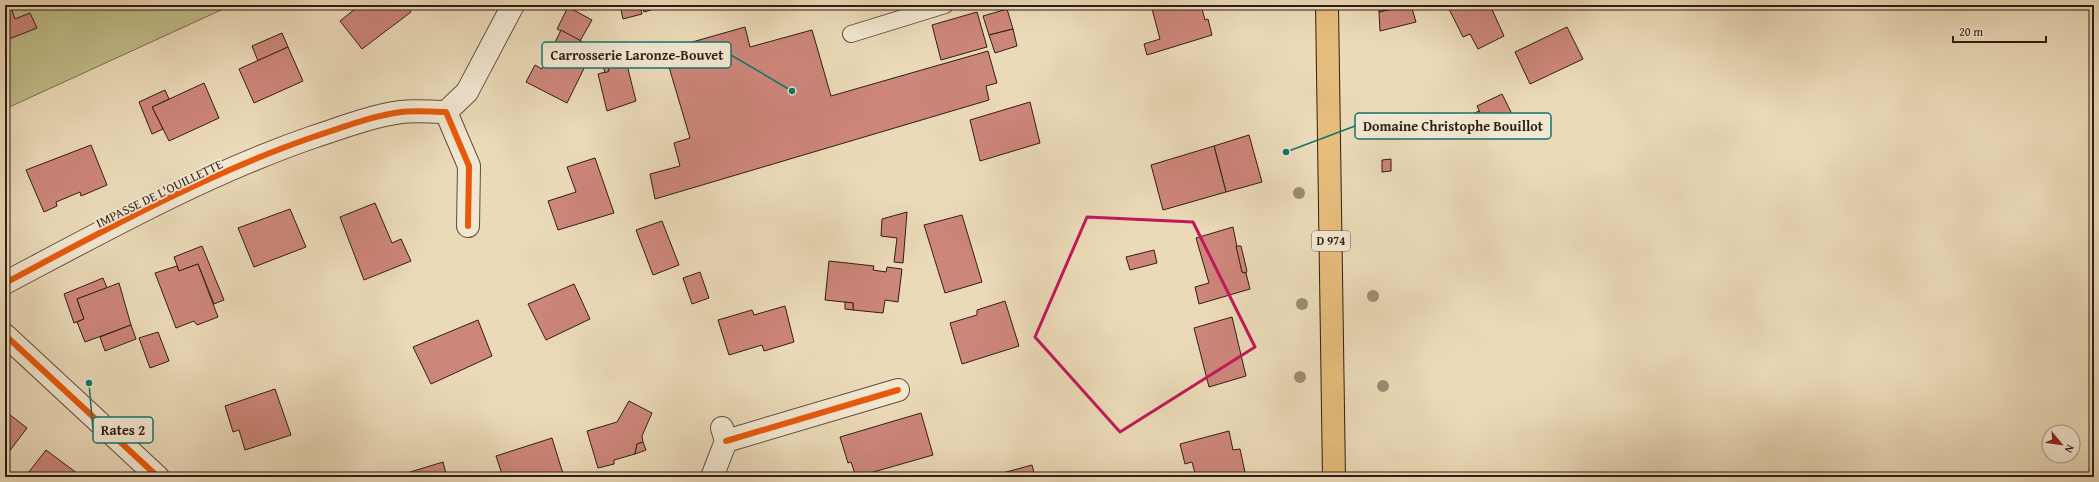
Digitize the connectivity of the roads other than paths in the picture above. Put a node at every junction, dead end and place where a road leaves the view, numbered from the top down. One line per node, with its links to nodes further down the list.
1 (513, 5): 5 (street)
2 (945, 5): 4 (lane)
3 (1327, 5): 12 (main road, D 974)
4 (851, 34)
5 (446, 112): 6 (street); 7 (street, IMPASSE DE L'OUILLETTE)
6 (468, 226)
7 (5, 284)
8 (5, 335): 10 (street)
9 (898, 390): 11 (street)
10 (158, 477)
11 (712, 477)
12 (1334, 477)

